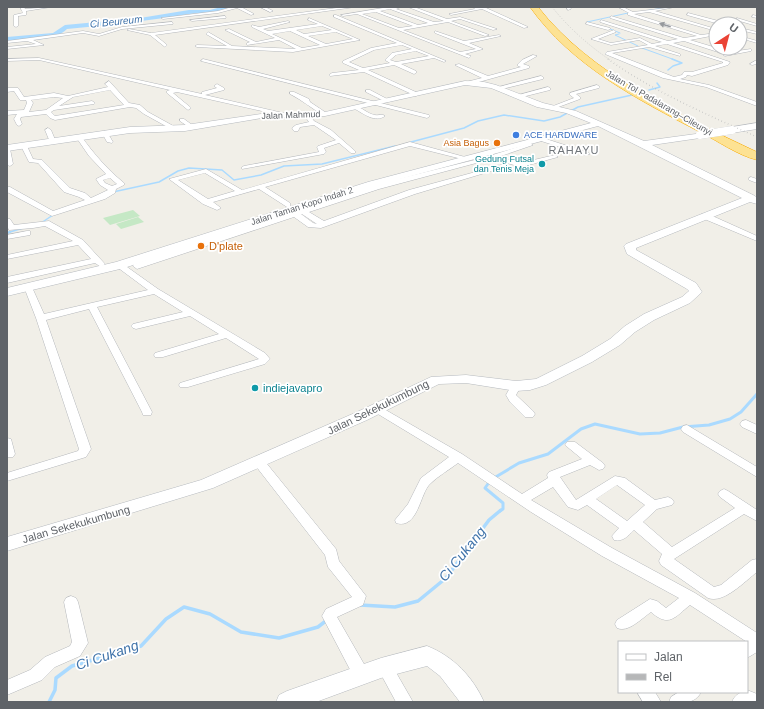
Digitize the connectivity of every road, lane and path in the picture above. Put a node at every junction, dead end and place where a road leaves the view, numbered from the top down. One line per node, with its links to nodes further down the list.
1 (49, 7): 14 (street)
2 (238, 7): 22 (street); 31 (street)
3 (262, 7): 25 (street)
4 (314, 7): 24 (street)
5 (353, 7): 15 (street)
6 (399, 7): 16 (street)
7 (410, 7): 26 (street)
8 (466, 7): 27 (street)
9 (475, 7): 17 (street)
10 (534, 7): 216 (highway, Jalan Tol Padalarang–Cileunyi)
11 (540, 7): 213 (highway, Jalan Tol Padalarang–Cileunyi)
12 (653, 7): 20 (street)
13 (673, 7): 20 (street)
14 (23, 8): 66 (street)
15 (342, 8): 24 (street)
16 (390, 8): 21 (street); 35 (street)
17 (482, 8): 27 (street); 57 (street)
18 (620, 8): 30 (street)
19 (291, 9): 32 (street)
20 (647, 9): 30 (street); 41 (street)
21 (375, 10): 29 (street); 68 (street)
22 (222, 11): 36 (street); 37 (street)
23 (278, 11): 25 (street)
24 (323, 11): 32 (street); 38 (street)
25 (271, 12): 31 (street)
26 (424, 12): 35 (street); 39 (street)
27 (447, 12): 39 (street)
28 (701, 12): 33 (street)
29 (357, 13): 38 (street); 55 (street)
30 (630, 13): 40 (street); 107 (street, one-way to 30)
31 (252, 14): 34 (street)
32 (301, 14): 49 (street)
33 (688, 14): 41 (street); 45 (street)
34 (239, 15)
35 (408, 15): 61 (street)
36 (184, 16): 46 (street); 58 (street)
37 (232, 16): 46 (street); 49 (street)
38 (332, 16): 93 (street)
39 (435, 16): 52 (street)
40 (612, 17): 99 (street); 116 (street)
41 (669, 17): 76 (street)
42 (323, 18): 43 (street)
43 (309, 19): 47 (street); 64 (street)
44 (478, 19): 53 (street)
45 (708, 19)
46 (192, 20): 67 (street)
47 (302, 20)
48 (524, 20): 57 (street)
49 (241, 21): 67 (street)
50 (295, 21): 72 (street)
51 (390, 21): 55 (street)
52 (447, 21): 53 (street); 61 (street); 101 (street)
53 (470, 21): 65 (street)
54 (128, 22): 60 (street)
55 (381, 22): 79 (street)
56 (493, 22): 65 (street)
57 (514, 22): 80 (street)
58 (172, 23): 63 (street); 70 (street)
59 (586, 23): 87 (street)
60 (116, 24)
61 (433, 24): 68 (street)
62 (110, 25): 73 (street)
63 (151, 25): 69 (street); 84 (street)
64 (321, 25): 78 (street); 86 (street)
65 (481, 25): 75 (street)
66 (16, 26)
67 (205, 26): 97 (street)
68 (418, 26): 79 (street)
69 (132, 27): 73 (street); 91 (street)
70 (180, 27)
71 (247, 27): 72 (street)
72 (255, 27): 92 (street)
73 (122, 28): 88 (street); 91 (street)
74 (240, 28): 81 (street)
75 (495, 28)
76 (708, 28)
77 (95, 29): 88 (street)
78 (292, 29): 92 (street); 105 (street)
79 (399, 29): 82 (street); 100 (street)
80 (516, 29)
81 (227, 30): 85 (street); 122 (street)
82 (391, 30)
83 (449, 30): 119 (street)
84 (163, 31)
85 (221, 31)
86 (336, 31): 105 (street); 109 (street)
87 (614, 31): 99 (street); 115 (street)
88 (106, 32): 96 (street); 104 (street)
89 (215, 32): 130 (street)
90 (384, 32): 93 (street)
91 (142, 33): 97 (street)
92 (267, 33): 114 (street)
93 (376, 33): 98 (street); 111 (street)
94 (427, 33): 100 (street)
95 (30, 34): 103 (street)
96 (66, 34): 108 (street); 110 (street)
97 (151, 34): 126 (street)
98 (369, 34): 109 (street); 111 (street)
99 (632, 34): 115 (street); 120 (street)
100 (416, 35): 136 (street)
101 (487, 35)
102 (708, 35): 107 (street)
103 (11, 36)
104 (120, 36)
105 (306, 36): 128 (street)
106 (499, 36): 119 (street)
107 (702, 36): 112 (street); 116 (street)
108 (46, 37): 113 (street); 117 (street)
109 (352, 37): 128 (street)
110 (78, 38)
111 (388, 38): 118 (street)
112 (708, 38)
113 (24, 39): 121 (street); 129 (street)
114 (280, 39): 122 (street); 133 (street)
115 (640, 39): 125 (street)
116 (684, 39): 120 (street); 131 (street)
117 (58, 41)
118 (396, 42): 123 (street); 124 (street)
119 (465, 42): 136 (street)
120 (666, 42): 125 (street); 137 (street)
121 (7, 43): 129 (street)
122 (255, 43): 130 (street)
123 (403, 44): 124 (street); 134 (street)
124 (390, 45): 151 (street)
125 (651, 45): 138 (street); 156 (street)
126 (165, 46)
127 (197, 46): 130 (street)
128 (325, 46): 133 (street); 135 (street)
129 (18, 47): 132 (street)
130 (232, 47): 135 (street)
131 (708, 47)
132 (7, 48)
133 (301, 50): 135 (street)
134 (417, 50): 139 (street); 149 (street)
135 (293, 51)
136 (459, 52): 139 (street); 144 (street)
137 (695, 52): 138 (street); 143 (street)
138 (678, 55): 142 (street)
139 (433, 56): 147 (street); 149 (street)
140 (535, 56): 154 (street)
141 (722, 56): 143 (street)
142 (668, 57)
143 (715, 58): 148 (street); 156 (street)
144 (461, 59)
145 (7, 60): 165 (street)
146 (203, 60): 177 (street)
147 (444, 61)
148 (705, 61)
149 (394, 64): 151 (street); 152 (street)
150 (457, 65): 154 (street)
151 (363, 70): 153 (street); 170 (street)
152 (414, 72)
153 (332, 76)
154 (488, 78): 158 (street)
155 (541, 78): 162 (street)
156 (673, 79): 178 (street)
157 (129, 80): 161 (street)
158 (468, 83): 162 (street, Jalan Mahmud); 170 (street, Jalan Mahmud)
159 (216, 86): 169 (street)
160 (597, 87): 183 (street)
161 (112, 88): 167 (street); 179 (street)
162 (498, 88): 171 (street, Jalan Mahmud)
163 (548, 89): 171 (street)
164 (7, 90): 173 (street)
165 (178, 90): 169 (street); 181 (street)
166 (368, 91): 175 (street)
167 (84, 93): 172 (street); 176 (street)
168 (292, 93): 187 (street)
169 (200, 94): 189 (street)
170 (416, 94): 175 (street, Jalan Mahmud)
171 (518, 96): 183 (street, Jalan Mahmud)
172 (67, 97): 173 (street); 174 (street)
173 (28, 99): 186 (street)
174 (61, 101): 180 (street); 184 (street)
175 (388, 101): 177 (street, Jalan Mahmud)
176 (92, 103): 180 (street); 185 (street)
177 (378, 103): 182 (street, Jalan Mahmud); 191 (street)
178 (757, 104)
179 (128, 106): 185 (street); 197 (street)
180 (67, 107): 184 (street)
181 (188, 108)
182 (357, 108): 187 (street, Jalan Mahmud); 190 (street)
183 (551, 108): 193 (street, Jalan Mahmud)
184 (51, 110): 185 (street); 195 (street)
185 (98, 111)
186 (7, 113)
187 (325, 114): 188 (street, Jalan Mahmud)
188 (307, 115): 189 (street, Jalan Mahmud); 194 (street)
189 (293, 116): 198 (street, Jalan Mahmud)
190 (382, 116)
191 (427, 116)
192 (182, 120): 198 (street)
193 (595, 122): 202 (street, Jalan Taman Kopo Indah 2); 209 (street, Jalan Mahmud)
194 (314, 123): 200 (street); 207 (street)
195 (19, 124)
196 (757, 126): 209 (street, bridge)
197 (170, 127): 198 (street, Jalan Mahmud); 201 (street, Jalan Mahmud)
198 (192, 127)
199 (48, 130): 205 (street)
200 (296, 130)
201 (105, 133): 203 (street, Jalan Mahmud); 206 (street)
202 (552, 133): 204 (street, Jalan Taman Kopo Indah 2); 217 (street, Jalan Taman Kopo Indah 2)
203 (79, 137): 205 (street, Jalan Mahmud); 225 (street)
204 (540, 139): 215 (street); 218 (street, Jalan Taman Kopo Indah 2)
205 (53, 142): 210 (street, Jalan Mahmud)
206 (110, 142)
207 (340, 142): 214 (street); 224 (street)
208 (410, 144): 212 (street); 217 (street); 226 (street)
209 (642, 144): 230 (street, Jalan Mahmud)
210 (24, 146): 211 (street, Jalan Mahmud); 231 (street)
211 (7, 148): 220 (street)
212 (368, 149)
213 (757, 149)
214 (353, 152)
215 (587, 154)
216 (757, 156)
217 (462, 157): 222 (street, Jalan Taman Kopo Indah 2)
218 (486, 157): 221 (street); 222 (street, Jalan Taman Kopo Indah 2); 223 (street); 234 (street)
219 (555, 157): 221 (street)
220 (10, 164)
221 (521, 165): 223 (street)
222 (434, 166): 234 (street, Jalan Taman Kopo Indah 2)
223 (505, 166): 234 (street)
224 (244, 168)
225 (111, 175): 227 (street); 227 (street)
226 (260, 187): 229 (street); 234 (street)
227 (111, 188): 231 (street)
228 (7, 189): 236 (street)
229 (241, 192): 232 (street); 232 (street)
230 (755, 198): 235 (street, Jalan Sekekukumbung)
231 (90, 201): 236 (street)
232 (206, 202): 233 (street)
233 (217, 208)
234 (294, 210): 242 (street, Jalan Taman Kopo Indah 2); 244 (street, Jalan Taman Kopo Indah 2)
235 (706, 216): 240 (street); 260 (street, Jalan Sekekukumbung)
236 (50, 217): 237 (street); 238 (street)
237 (7, 221)
238 (54, 227): 239 (street); 241 (street)
239 (7, 237)
240 (757, 239)
241 (80, 242): 243 (street); 244 (street)
242 (182, 248): 245 (street, Jalan Taman Kopo Indah 2); 246 (street)
243 (7, 258)
244 (99, 262): 247 (street, Jalan Taman Kopo Indah 2)
245 (120, 265): 247 (street, Jalan Taman Kopo Indah 2); 251 (street)
246 (137, 266)
247 (55, 275): 248 (street); 249 (street, Jalan Taman Kopo Indah 2); 250 (street, Jalan Taman Kopo Indah 2)
248 (7, 280)
249 (7, 286)
250 (28, 287): 252 (street, Jalan Taman Kopo Indah 2); 255 (street)
251 (155, 291): 253 (street); 254 (street)
252 (7, 292)
253 (92, 306): 255 (street); 262 (street)
254 (190, 313): 256 (street); 257 (street)
255 (41, 318): 273 (street)
256 (136, 326)
257 (226, 335): 258 (street); 259 (street)
258 (159, 355)
259 (184, 385)
260 (516, 386): 261 (street, Jalan Sekekukumbung); 263 (street)
261 (377, 409): 270 (street); 271 (street, Jalan Sekekukumbung)
262 (147, 412)
263 (529, 414)
264 (746, 424): 266 (street)
265 (687, 429): 272 (street)
266 (757, 430)
267 (7, 442): 269 (street)
268 (571, 445): 274 (street)
269 (9, 454)
270 (458, 457): 282 (street); 287 (street)
271 (259, 462): 284 (street, Jalan Sekekukumbung); 293 (street)
272 (757, 473)
273 (7, 478)
274 (555, 480): 276 (street); 277 (street)
275 (724, 494): 280 (street)
276 (526, 497)
277 (587, 499): 279 (street); 283 (street)
278 (668, 502): 279 (street)
279 (653, 505): 283 (street)
280 (744, 508): 281 (street); 285 (street)
281 (757, 516)
282 (401, 520)
283 (627, 529): 285 (street)
284 (7, 544)
285 (669, 558): 286 (street)
286 (757, 564)
287 (690, 598): 289 (street); 290 (street)
288 (71, 602): 294 (street)
289 (622, 624)
290 (757, 642): 291 (street)
291 (748, 650)
292 (385, 667): 293 (street); 298 (street); 299 (street)
293 (362, 676): 297 (street)
294 (7, 688)
295 (646, 693): 300 (street)
296 (691, 693): 301 (street)
297 (287, 702)
298 (404, 702)
299 (473, 702)
300 (653, 702)
301 (677, 702)
302 (740, 702): 303 (street)
303 (757, 702)

